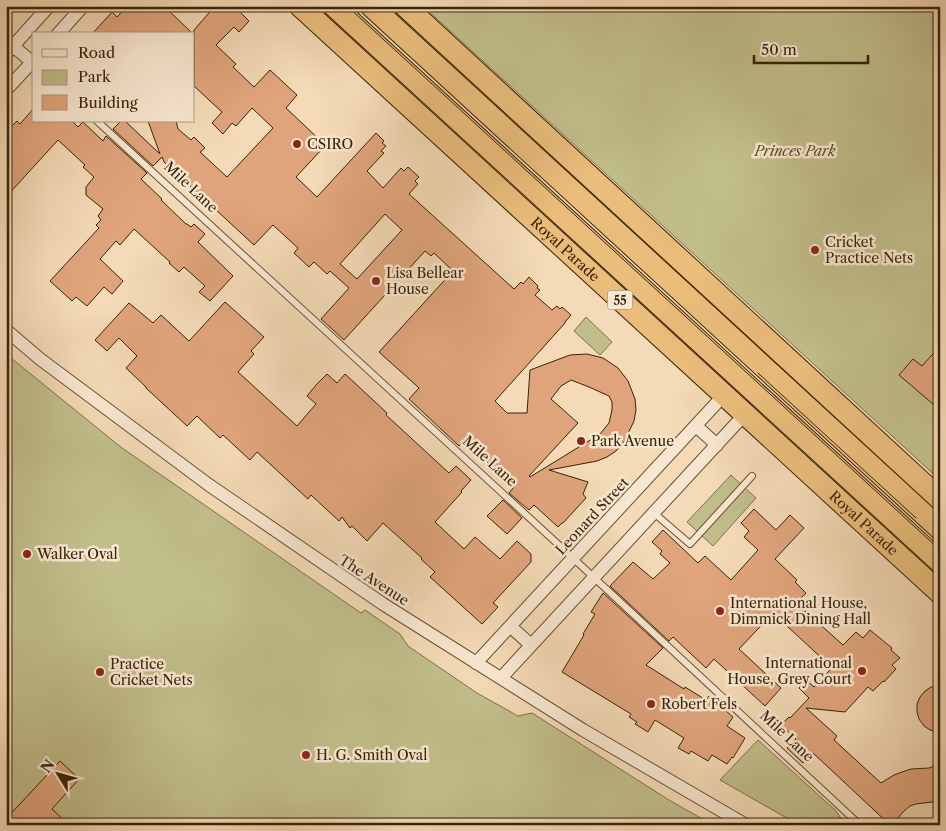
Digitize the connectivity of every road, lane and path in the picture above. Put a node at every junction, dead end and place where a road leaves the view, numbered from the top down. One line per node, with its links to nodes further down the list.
1 (49, 6): 8 (street)
2 (83, 6): 7 (street)
3 (300, 6): 16 (highway, Royal Parade / 55)
4 (334, 6): 15 (highway, Royal Parade / 55)
5 (371, 6): 14 (highway)
6 (405, 6): 13 (highway)
7 (60, 32)
8 (9, 47): 9 (street)
9 (32, 61)
10 (32, 63): 11 (street)
11 (6, 90)
12 (98, 122): 34 (lane, Mile Lane)
13 (568, 156): 14 (highway); 18 (highway)
14 (552, 173): 19 (highway)
15 (536, 192): 16 (highway); 22 (highway, Royal Parade / 55)
16 (521, 208): 24 (highway, Royal Parade / 55)
17 (6, 330): 40 (street, The Avenue)
18 (757, 331): 19 (highway); 21 (highway)
19 (742, 347): 20 (highway)
20 (765, 369): 22 (highway); 23 (highway)
21 (800, 371): 23 (highway); 28 (highway)
22 (750, 387): 24 (highway); 25 (highway); 35 (highway, Royal Parade / 55)
23 (785, 387): 30 (highway)
24 (724, 395): 25 (highway, Royal Parade / 55); 26 (street, Leonard Street)
25 (744, 414): 27 (street); 37 (highway, Royal Parade / 55)
26 (696, 426): 27 (street); 34 (street, Leonard Street)
27 (716, 445): 32 (street)
28 (912, 473): 30 (highway); 31 (highway)
29 (752, 476): 32 (lane)
30 (897, 490): 33 (highway)
31 (940, 499)
32 (654, 513): 36 (street)
33 (940, 529)
34 (574, 559): 36 (lane, Mile Lane); 38 (street, Leonard Street)
35 (940, 562)
36 (594, 578): 39 (street); 42 (lane, Mile Lane)
37 (940, 594)
38 (511, 627): 39 (street); 40 (street, Leonard Street)
39 (531, 646): 41 (street)
40 (476, 663): 41 (street, The Avenue)
41 (501, 678): 43 (street, The Avenue)
42 (858, 824)
43 (746, 825)

